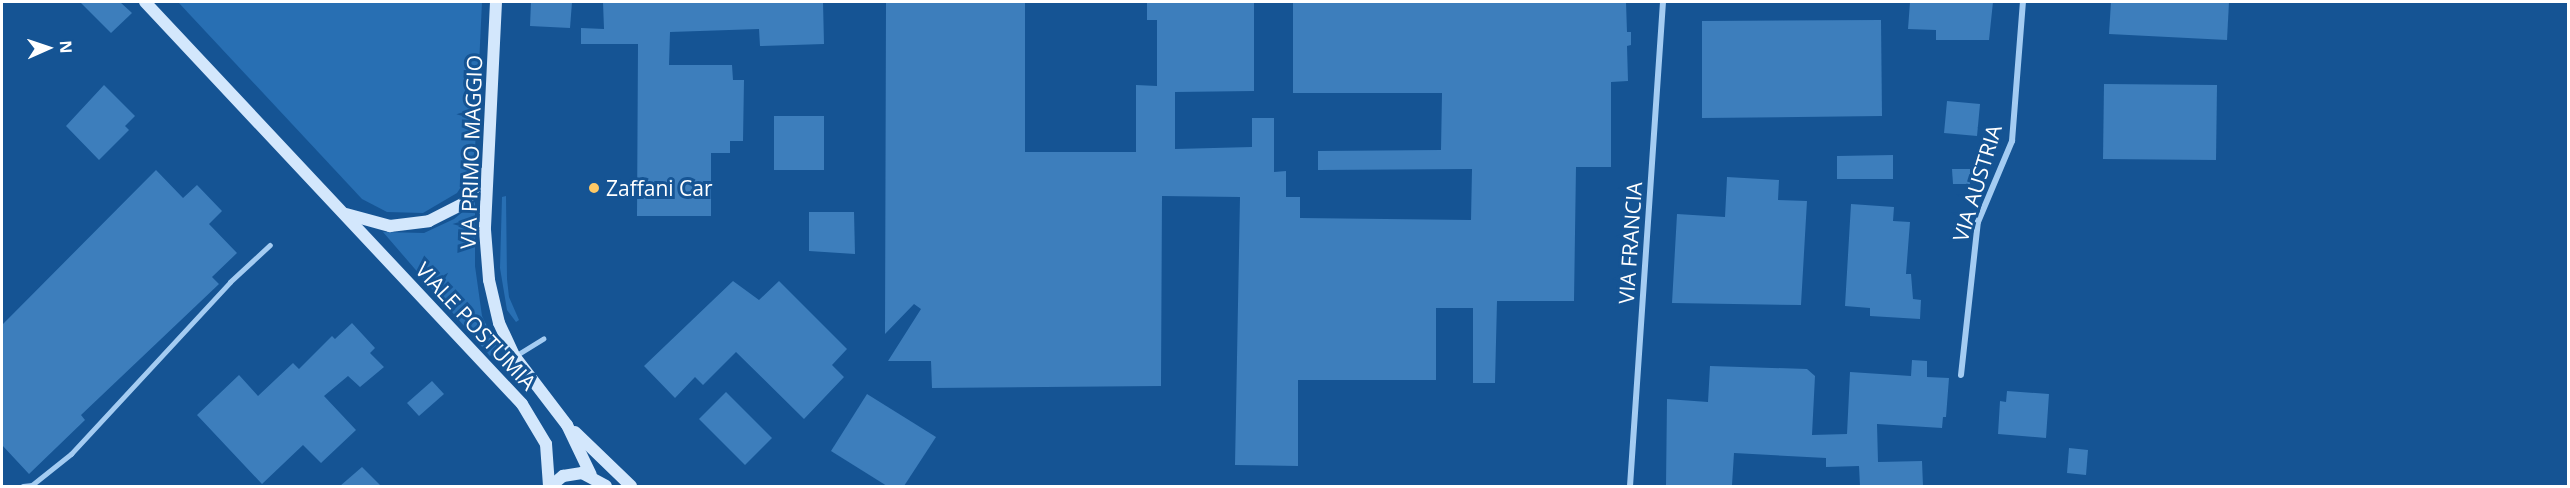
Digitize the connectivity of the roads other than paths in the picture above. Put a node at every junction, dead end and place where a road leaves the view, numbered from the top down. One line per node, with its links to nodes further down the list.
1 (145, 2): 6 (main road, VIALE POSTUMIA)
2 (154, 2): 6 (main road, VIALE POSTUMIA)
3 (496, 2): 7 (main road, VIA PRIMO MAGGIO)
4 (1663, 2): 19 (street, VIA FRANCIA)
5 (2023, 2): 12 (street, VIA AUSTRIA)
6 (158, 15): 8 (main road, VIALE POSTUMIA)
7 (489, 164): 8 (main road); 11 (main road, VIA PRIMO MAGGIO)
8 (340, 211): 16 (main road, VIALE POSTUMIA)
9 (270, 245): 15 (lane)
10 (543, 339): 11 (lane)
11 (515, 357): 13 (main road, VIA PRIMO MAGGIO)
12 (1961, 375)
13 (567, 425): 14 (main road); 18 (main road)
14 (591, 475): 16 (main road, VIALE POSTUMIA); 17 (main road)
15 (23, 486)
16 (550, 486)
17 (606, 486)
18 (631, 486)
19 (1630, 486)

